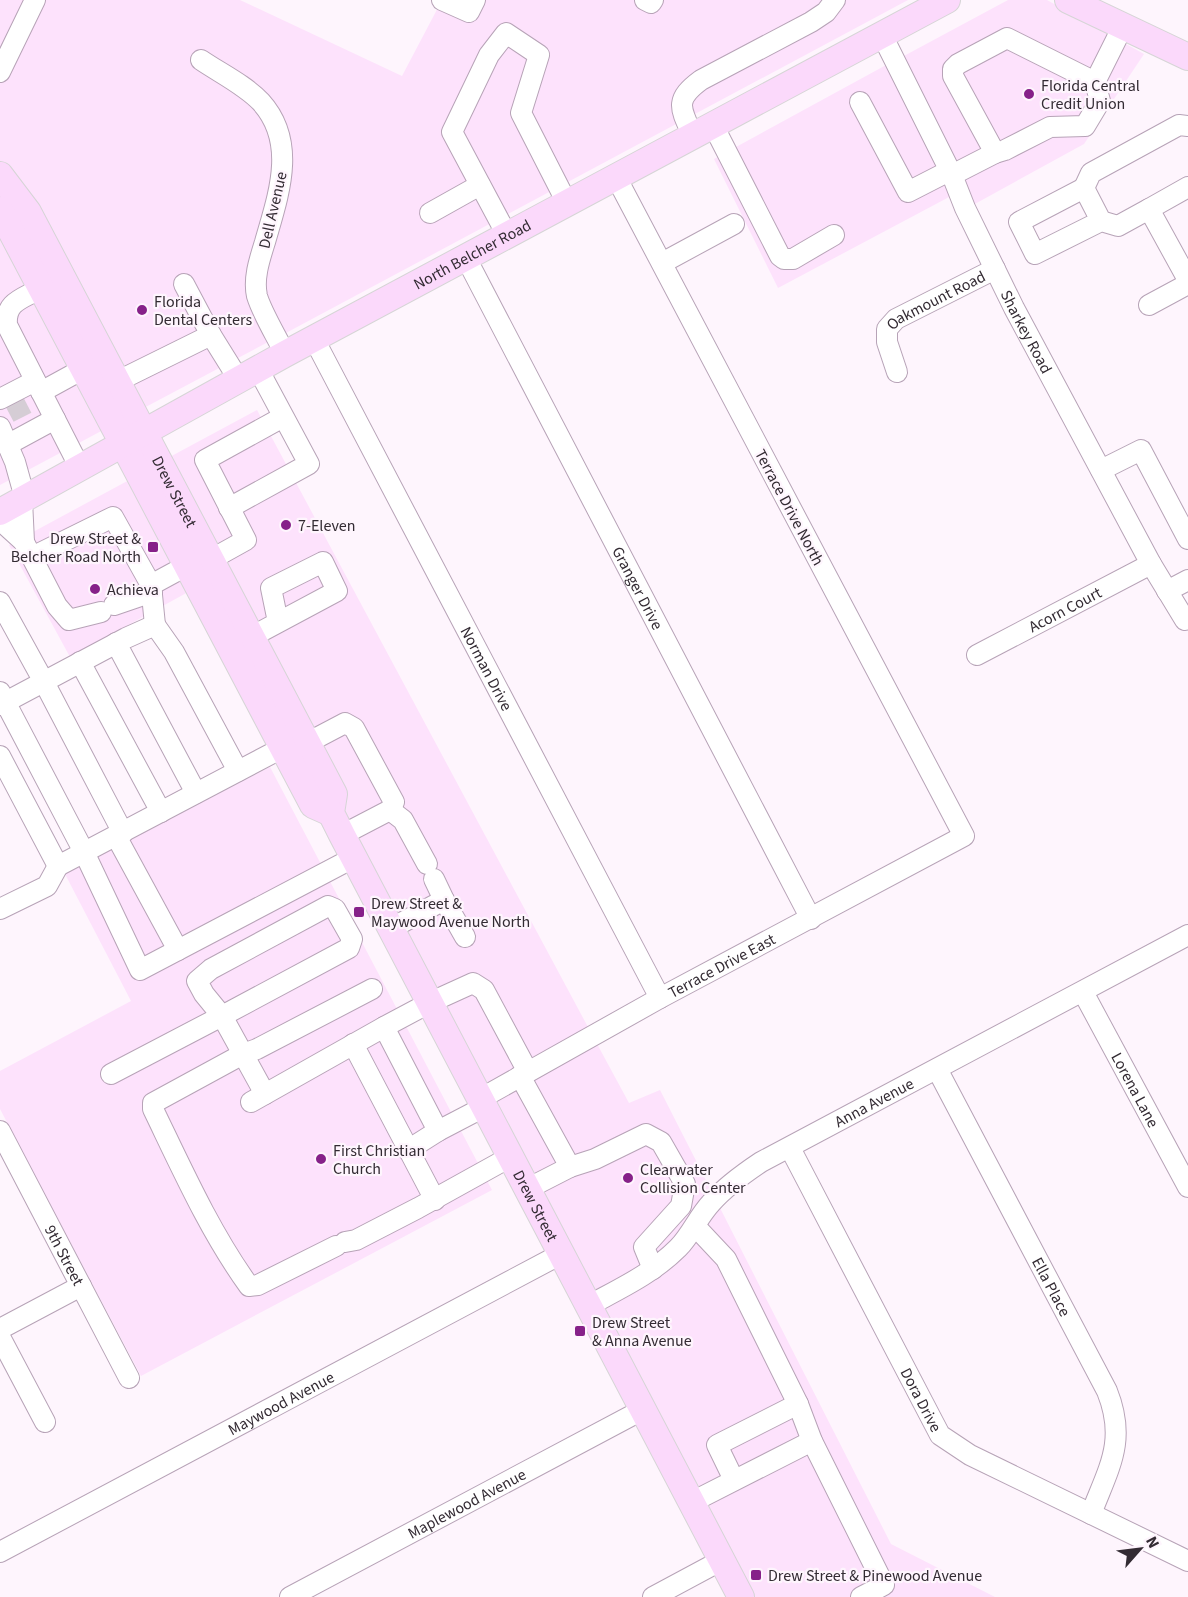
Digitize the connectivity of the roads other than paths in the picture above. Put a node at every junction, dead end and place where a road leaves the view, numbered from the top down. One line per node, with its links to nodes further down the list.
1 (35, 0): 14 (street)
2 (442, 0): 3 (street)
3 (474, 0)
4 (645, 0): 5 (street)
5 (653, 0)
6 (835, 0): 18 (street)
7 (947, 0): 11 (main road, North Belcher Road)
8 (1068, 0): 9 (main road)
9 (1090, 6): 10 (main road)
10 (1123, 26): 12 (main road); 15 (street)
11 (882, 35): 18 (main road, North Belcher Road); 20 (street, Sharkey Road)
12 (1188, 57)
13 (201, 60): 43 (street, Dell Avenue)
14 (0, 72)
15 (1095, 82): 19 (street); 19 (street)
16 (860, 102): 20 (street)
17 (1188, 126): 25 (street)
18 (703, 131): 22 (main road, North Belcher Road); 33 (street)
19 (995, 153): 20 (street)
20 (950, 173): 36 (street, Sharkey Road)
21 (0, 175): 47 (main road, Drew Street)
22 (616, 177): 26 (main road, North Belcher Road); 35 (street, Terrace Drive North)
23 (480, 185): 26 (street); 29 (street); 32 (street)
24 (1188, 187): 27 (street)
25 (1084, 188): 30 (street); 30 (street)
26 (567, 203): 32 (main road, North Belcher Road)
27 (1149, 209): 30 (street); 37 (street)
28 (0, 210): 39 (main road, Drew Street)
29 (430, 213)
30 (1101, 221)
31 (734, 224): 35 (street)
32 (507, 235): 34 (main road, North Belcher Road)
33 (834, 235)
34 (466, 258): 42 (main road, North Belcher Road); 90 (street, Granger Drive)
35 (662, 262): 85 (street, Terrace Drive North)
36 (994, 269): 45 (street, Oakmount Road); 54 (street, Sharkey Road)
37 (1188, 282): 40 (street)
38 (184, 284): 41 (street)
39 (41, 288): 44 (main road, Drew Street); 48 (street)
40 (1149, 305)
41 (212, 335): 46 (street); 47 (street)
42 (314, 339): 43 (main road, North Belcher Road); 97 (street, Norman Drive)
43 (285, 354): 46 (main road, North Belcher Road)
44 (83, 369): 48 (street); 52 (main road, Drew Street)
45 (897, 372)
46 (248, 374): 49 (street); 52 (main road, North Belcher Road)
47 (116, 382): 52 (main road, Drew Street)
48 (38, 392): 50 (street); 51 (street)
49 (283, 417): 56 (street); 56 (street)
50 (55, 419): 51 (street); 53 (street)
51 (4, 431): 55 (street)
52 (133, 439): 53 (main road, North Belcher Road); 61 (main road, Drew Street)
53 (80, 468): 55 (main road, North Belcher Road)
54 (1101, 470): 59 (street); 62 (street, Sharkey Road)
55 (24, 499): 57 (main road, North Belcher Road); 60 (street)
56 (229, 508): 61 (street)
57 (0, 512)
58 (0, 520): 60 (street)
59 (1188, 539)
60 (28, 550): 64 (street); 64 (street)
61 (198, 563): 64 (street); 70 (main road, Drew Street); 77 (main road, Drew Street)
62 (1151, 564): 65 (street, Sharkey Road); 72 (street, Acorn Court)
63 (1188, 580): 65 (street)
64 (152, 588): 69 (street)
65 (1167, 591): 67 (street, Sharkey Road)
66 (0, 602): 74 (street)
67 (1185, 620)
68 (278, 622): 70 (street)
69 (155, 625): 71 (street); 79 (street)
70 (251, 637): 76 (main road, Drew Street)
71 (116, 643): 73 (street); 80 (street)
72 (977, 655)
73 (80, 662): 74 (street); 82 (street)
74 (44, 682): 75 (street); 83 (street)
75 (2, 700): 86 (street)
76 (307, 743): 81 (street); 84 (main road, Drew Street)
77 (282, 748): 79 (street); 84 (main road, Drew Street)
78 (0, 756): 87 (street)
79 (238, 771): 80 (street)
80 (196, 793): 82 (street)
81 (390, 810): 84 (street); 88 (street)
82 (161, 812): 83 (street)
83 (119, 834): 86 (street); 94 (street)
84 (342, 835): 91 (main road, Drew Street); 94 (street)
85 (964, 836): 90 (street, Terrace Drive East)
86 (84, 852): 87 (street); 94 (street)
87 (58, 866): 89 (street)
88 (444, 900): 91 (street); 93 (street)
89 (0, 909)
90 (811, 919): 97 (street, Terrace Drive East)
91 (390, 929): 98 (main road, Drew Street)
92 (1188, 935): 96 (street, Anna Avenue)
93 (465, 937)
94 (178, 950)
95 (372, 989): 102 (street)
96 (1083, 992): 103 (street, Anna Avenue); 113 (street, Lorena Lane)
97 (660, 998): 105 (street, Terrace Drive East)
98 (429, 1003): 100 (street); 105 (street); 106 (main road, Drew Street)
99 (222, 1016): 99 (street); 102 (street); 104 (street)
100 (384, 1027): 101 (street); 108 (street)
101 (353, 1044): 102 (street); 110 (street)
102 (243, 1054): 115 (street)
103 (937, 1069): 109 (street, Anna Avenue); 130 (street, Ella Place)
104 (111, 1074)
105 (524, 1074): 106 (street, Terrace Drive East); 112 (street)
106 (482, 1103): 108 (street, Terrace Drive East); 111 (main road, Drew Street)
107 (0, 1131): 119 (street, 9th Street)
108 (438, 1131): 110 (street, Terrace Drive East)
109 (790, 1148): 116 (street, Anna Avenue); 130 (street, Dora Drive)
110 (408, 1150): 115 (street)
111 (510, 1157): 114 (main road, Drew Street); 115 (street)
112 (570, 1167): 114 (street); 118 (street)
113 (1188, 1187)
114 (527, 1189): 117 (main road, Drew Street)
115 (435, 1200)
116 (695, 1226): 118 (street, Anna Avenue); 124 (street)
117 (561, 1254): 120 (main road, Drew Street); 131 (street, Maywood Avenue)
118 (652, 1269): 120 (street, Anna Avenue)
119 (81, 1286): 121 (street); 123 (street, 9th Street)
120 (588, 1306): 125 (main road, Drew Street)
121 (0, 1329)
122 (0, 1337): 126 (street)
123 (129, 1378)
124 (798, 1404): 127 (street); 128 (street)
125 (642, 1410): 129 (main road, Drew Street); 134 (street, Maplewood Avenue)
126 (45, 1422)
127 (812, 1441): 128 (street); 137 (street)
128 (734, 1480): 129 (street)
129 (692, 1503): 132 (main road, Drew Street)
130 (1091, 1514): 133 (street, Dora Drive)
131 (0, 1552)
132 (722, 1560): 135 (street); 136 (main road, Drew Street)
133 (1188, 1561)
134 (290, 1597)
135 (653, 1597)
136 (741, 1597)
137 (861, 1597)

